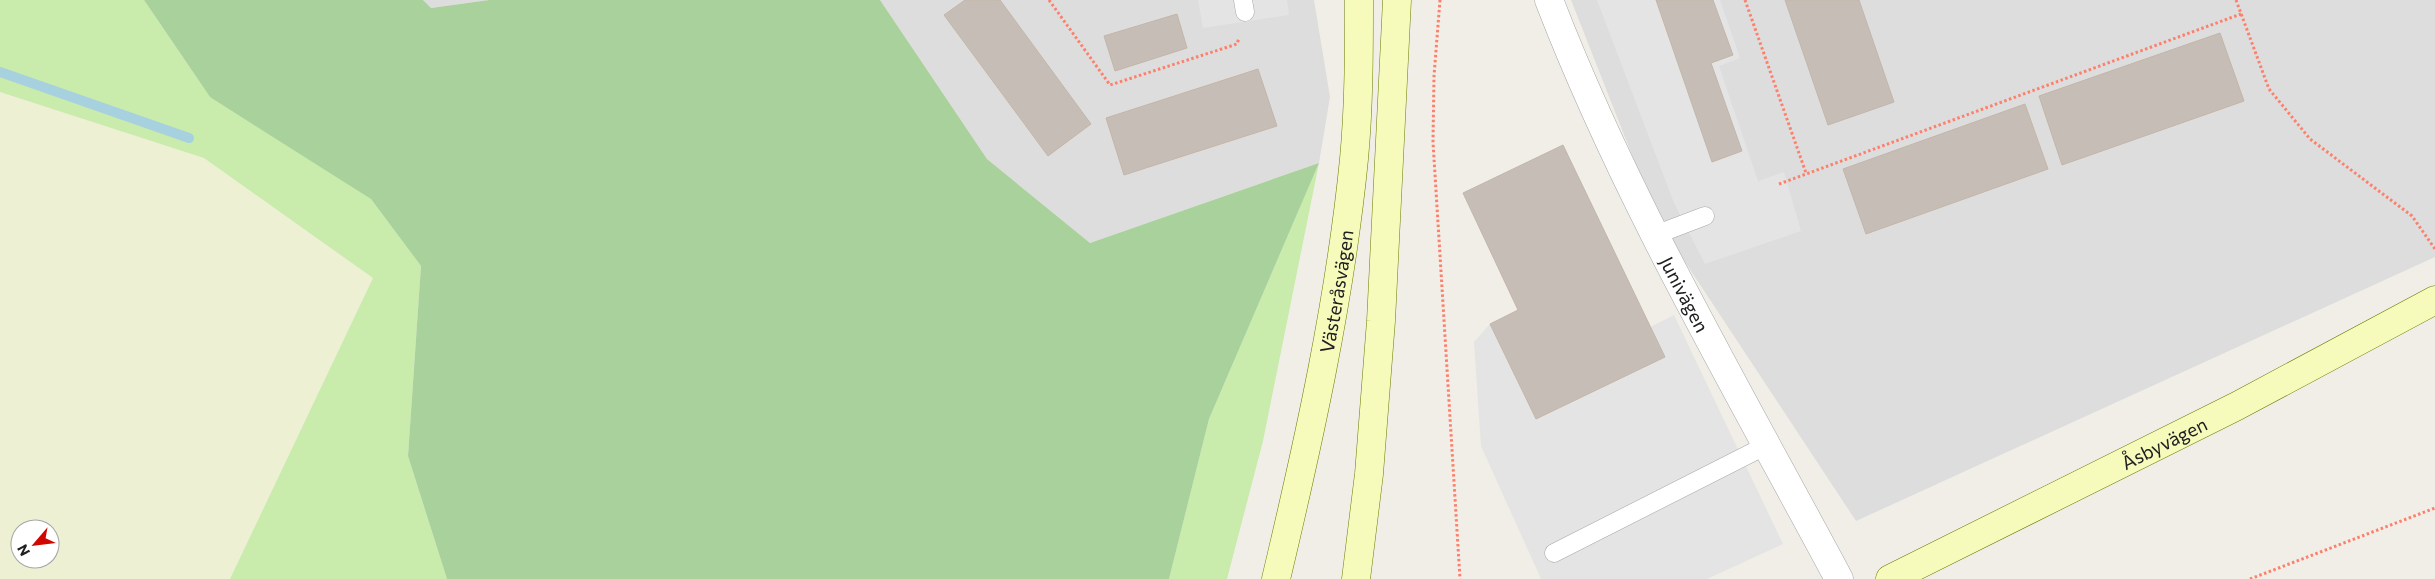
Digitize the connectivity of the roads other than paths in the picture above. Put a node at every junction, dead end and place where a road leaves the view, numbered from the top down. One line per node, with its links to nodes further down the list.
1 (1358, 0): 9 (street, Västeråsvägen)
2 (1397, 0): 10 (street)
3 (1548, 0): 5 (street, Junivägen)
4 (1705, 216): 5 (lane)
5 (1655, 235): 7 (street, Junivägen)
6 (2435, 300): 12 (street, Åsbyvägen)
7 (1767, 445): 8 (lane); 11 (street, Junivägen)
8 (1554, 554)
9 (1276, 579)
10 (1355, 579)
11 (1839, 579)
12 (1890, 579)

